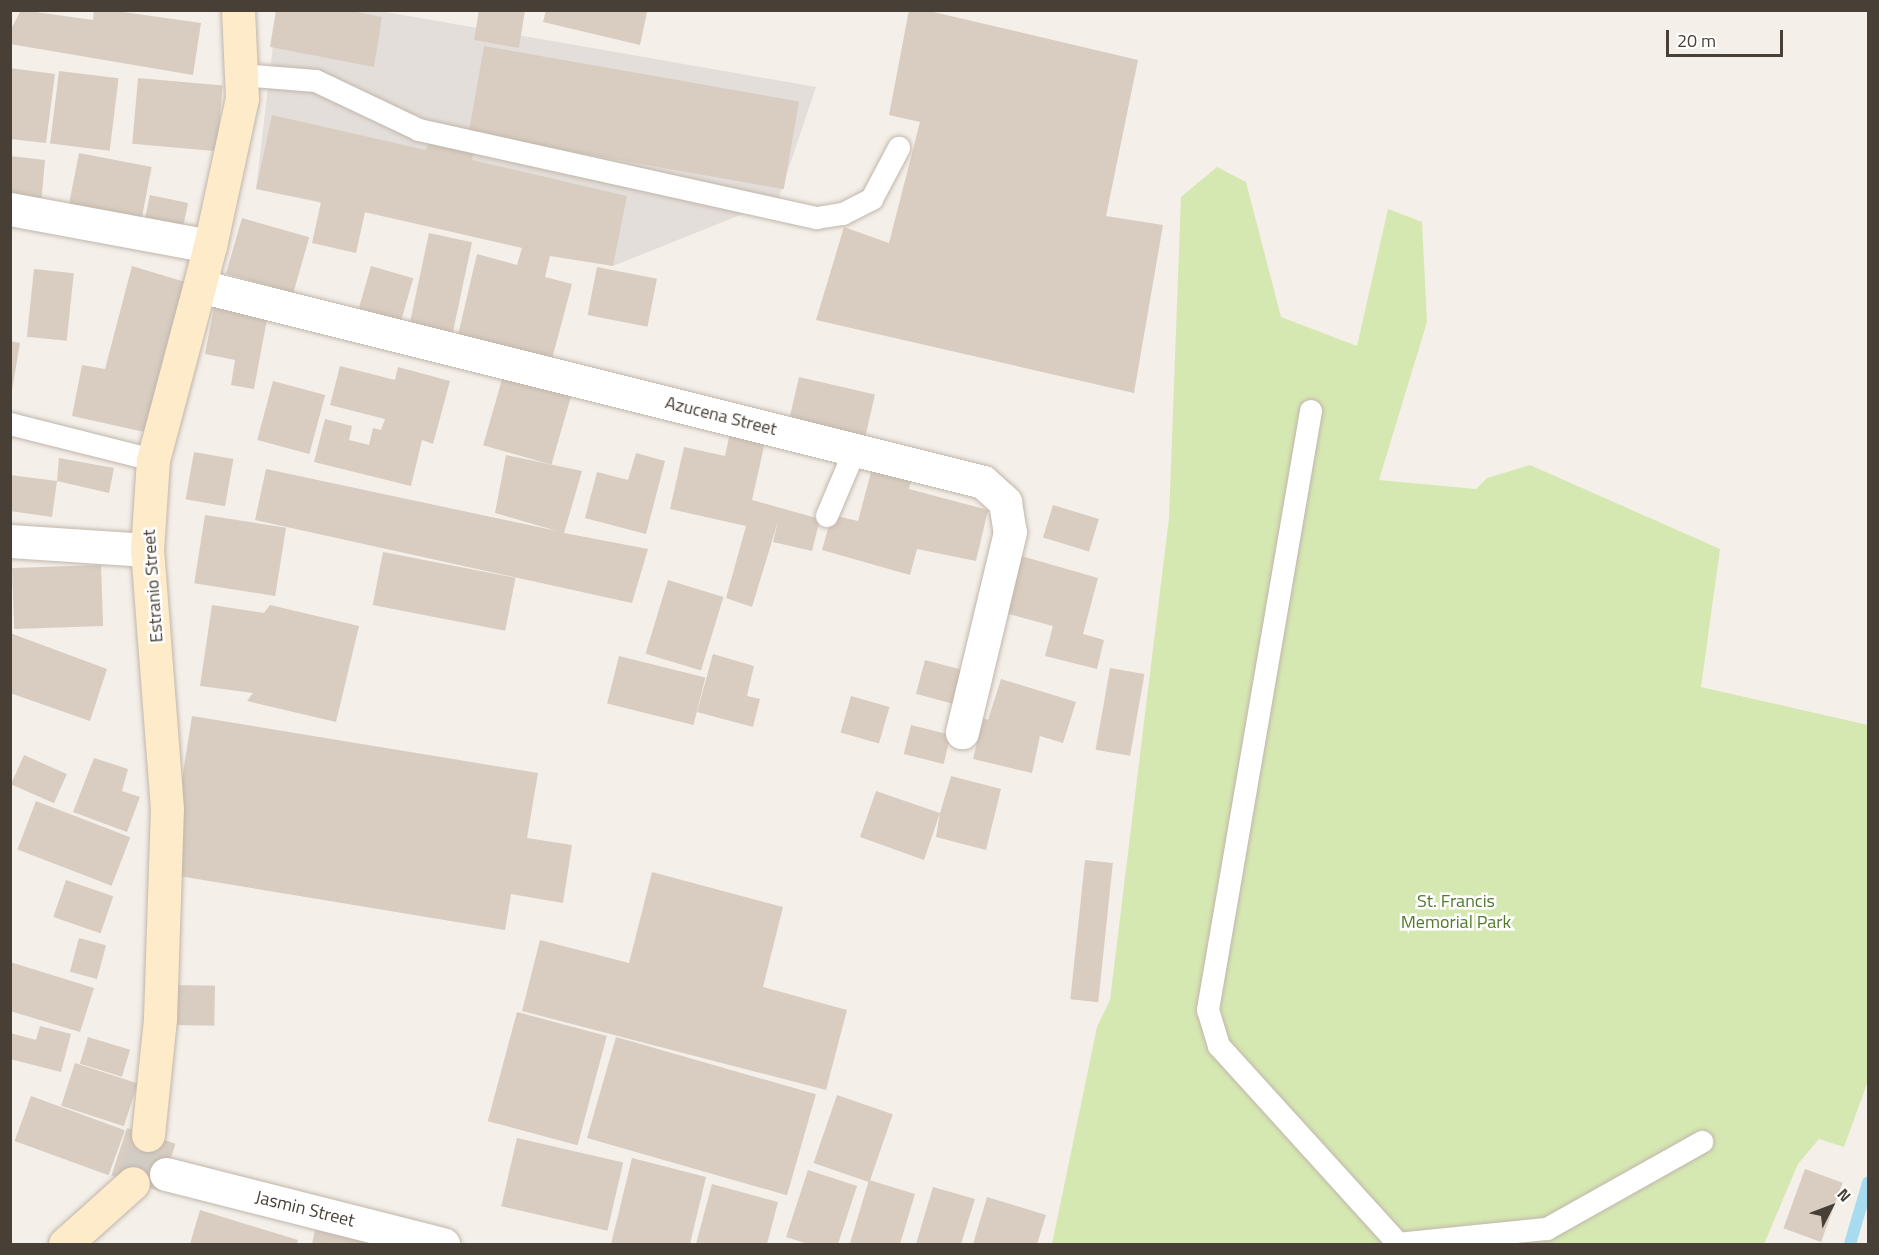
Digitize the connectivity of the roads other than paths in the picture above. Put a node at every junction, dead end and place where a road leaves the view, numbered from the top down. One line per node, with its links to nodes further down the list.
1 (238, 10): 2 (street, Estranio Street)
2 (240, 75): 3 (lane); 5 (street, Estranio Street)
3 (898, 148)
4 (10, 209): 5 (street)
5 (210, 246): 6 (street, Estranio Street)
6 (200, 286): 9 (street, Azucena Street); 10 (street, Estranio Street)
7 (1311, 411): 19 (lane)
8 (10, 424): 10 (lane)
9 (855, 450): 11 (lane); 14 (street, Azucena Street)
10 (153, 460): 13 (street, Estranio Street)
11 (828, 516)
12 (10, 541): 13 (street)
13 (147, 550): 15 (street, Estranio Street)
14 (962, 732)
15 (148, 1135)
16 (1702, 1143): 19 (lane)
17 (166, 1174): 21 (street, Jasmin Street)
18 (133, 1183): 20 (street)
19 (1397, 1243)
20 (65, 1245)
21 (443, 1245)

